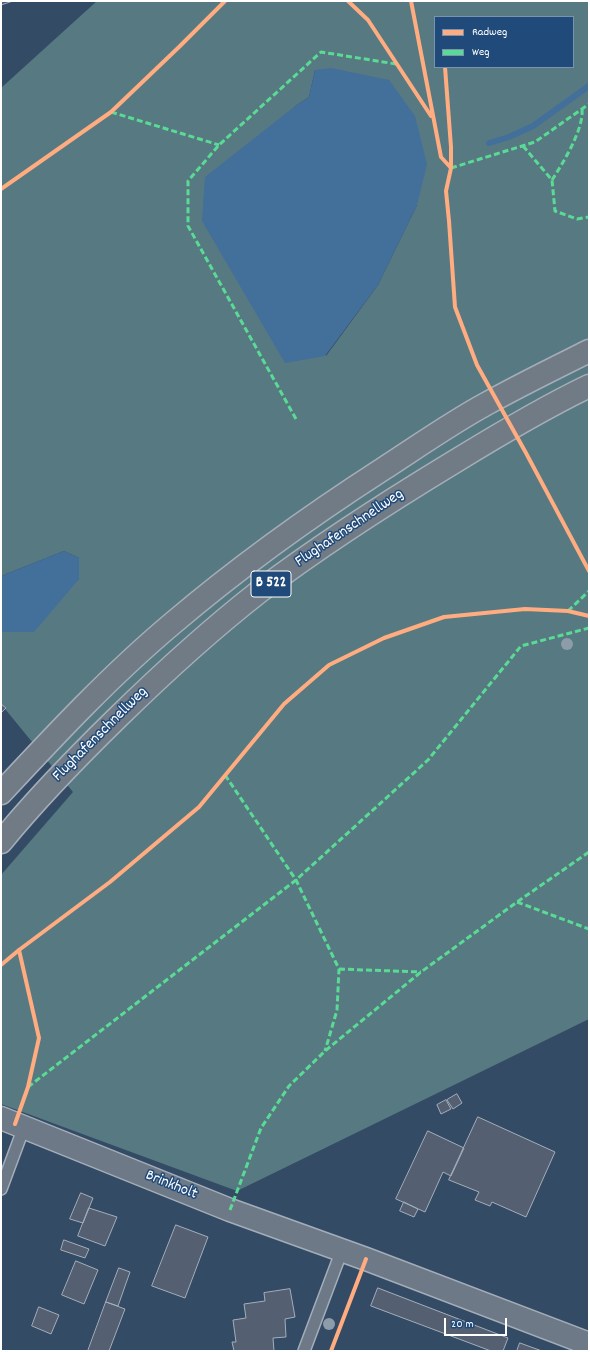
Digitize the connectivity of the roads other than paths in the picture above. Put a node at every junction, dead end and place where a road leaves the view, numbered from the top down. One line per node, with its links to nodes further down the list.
1 (589, 351): 3 (highway, Flughafenschnellweg / B 522)
2 (589, 386): 4 (highway, Flughafenschnellweg / B 522)
3 (1, 793)
4 (1, 842)
5 (1, 1118): 6 (street, Brinkholt)
6 (24, 1127): 7 (lane); 8 (street, Brinkholt)
7 (1, 1189)
8 (342, 1250): 9 (street, Brinkholt); 10 (lane)
9 (589, 1344)
10 (304, 1351)

